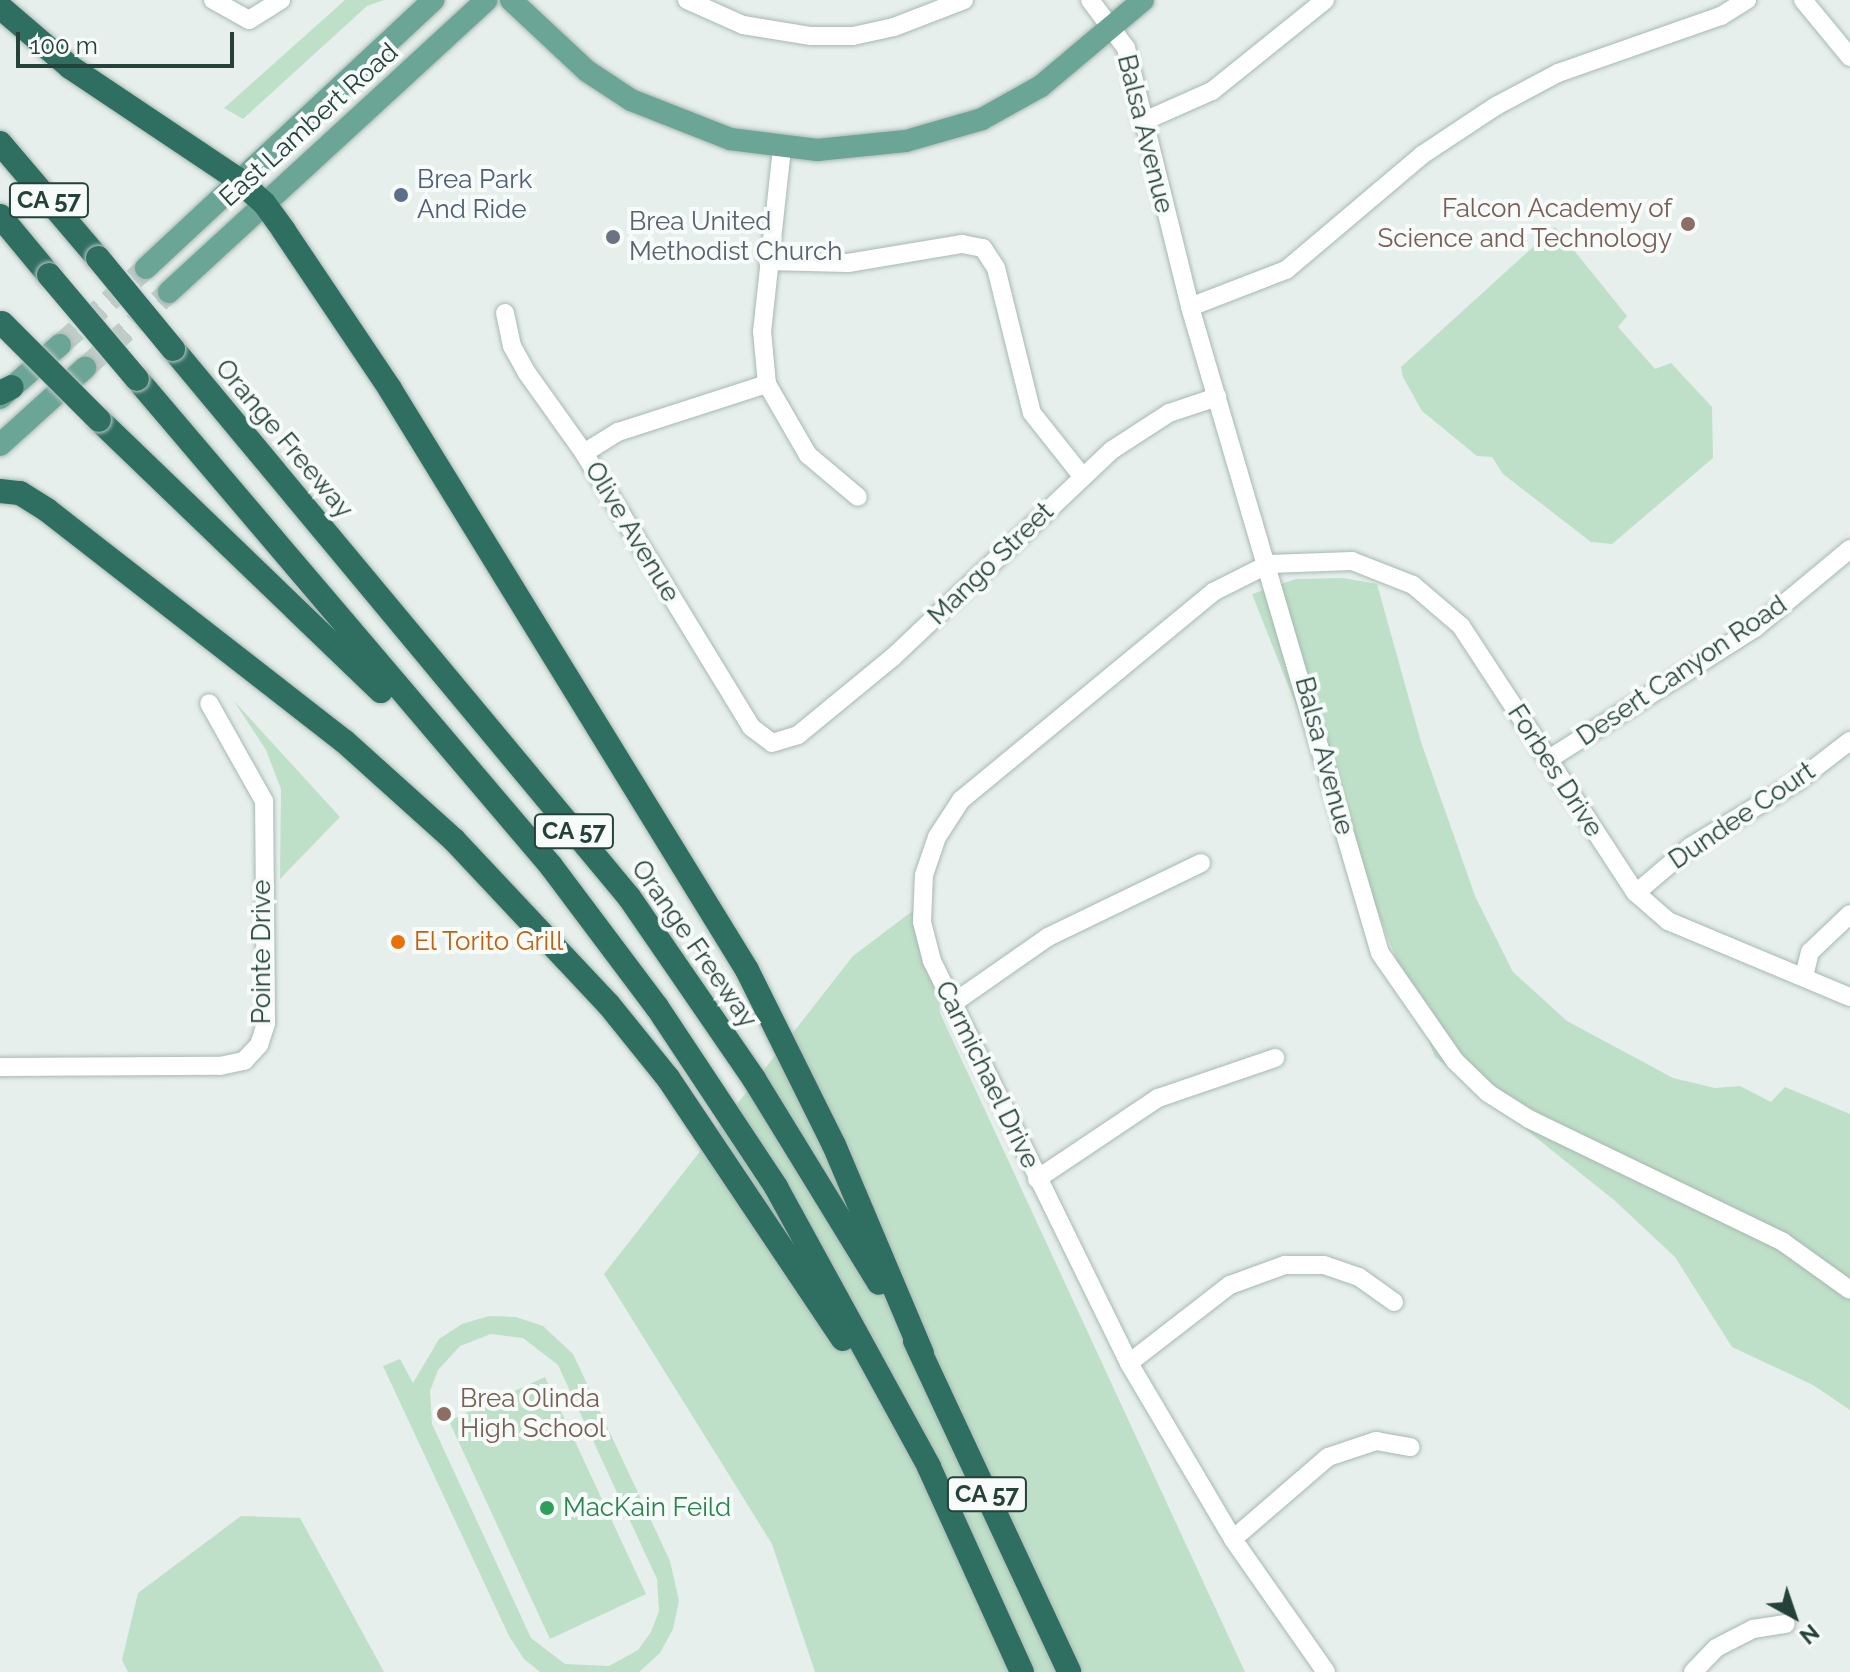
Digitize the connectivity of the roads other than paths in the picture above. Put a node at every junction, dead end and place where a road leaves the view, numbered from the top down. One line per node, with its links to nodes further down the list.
1 (213, 0): 2 (street)
2 (281, 0)
3 (433, 0): 19 (main road, East Lambert Road)
4 (486, 0): 20 (main road, East Lambert Road)
5 (511, 0): 18 (main road)
6 (687, 0): 7 (street)
7 (964, 0)
8 (1090, 0): 14 (street, Balsa Avenue)
9 (1143, 0): 14 (main road)
10 (1325, 0): 16 (street)
11 (1747, 0): 25 (street)
12 (1803, 0): 15 (street)
13 (0, 7): 19 (highway)
14 (1112, 28): 16 (street, Balsa Avenue); 18 (main road)
15 (1848, 49)
16 (1142, 122): 25 (street, Balsa Avenue)
17 (0, 143): 56 (highway, Orange Freeway / CA 57, bridge)
18 (782, 148): 22 (street)
19 (236, 178): 20 (highway); 23 (main road, East Lambert Road)
20 (264, 203): 24 (main road, East Lambert Road); 56 (highway)
21 (0, 216): 44 (highway, CA 57, bridge)
22 (768, 261): 30 (street); 35 (street)
23 (146, 268)
24 (169, 292)
25 (1190, 307): 32 (street, Balsa Avenue)
26 (505, 313): 34 (street, Olive Avenue)
27 (1, 322): 44 (highway, bridge)
28 (60, 345): 31 (main road)
29 (85, 368): 33 (main road)
30 (767, 384): 34 (street); 37 (street)
31 (4, 392)
32 (1217, 397): 35 (street, Mango Street); 39 (street, Balsa Avenue)
33 (0, 445)
34 (584, 453): 42 (street, Olive Avenue)
35 (1082, 476): 42 (street, Mango Street)
36 (0, 491): 59 (highway)
37 (858, 497)
38 (1850, 549): 43 (street, Desert Canyon Road)
39 (1269, 564): 43 (street, Forbes Drive); 50 (street, Carmichael Drive); 54 (street, Balsa Avenue)
40 (209, 703): 52 (street, Pointe Drive)
41 (1850, 741): 46 (street, Dundee Court)
42 (772, 743)
43 (1549, 759): 46 (street, Forbes Drive)
44 (490, 800): 59 (highway, CA 57)
45 (1201, 863): 50 (street)
46 (1636, 893): 48 (street, Forbes Drive)
47 (1850, 914): 48 (street)
48 (1804, 976): 49 (street, Forbes Drive)
49 (1850, 997)
50 (952, 1004): 53 (street, Carmichael Drive)
51 (1275, 1058): 53 (street)
52 (0, 1067)
53 (1037, 1179): 57 (street, Carmichael Drive)
54 (1850, 1290)
55 (1394, 1302): 57 (street)
56 (922, 1353): 63 (highway, Orange Freeway / CA 57)
57 (1129, 1363): 60 (street, Carmichael Drive)
58 (1410, 1447): 60 (street)
59 (929, 1467): 62 (highway, CA 57)
60 (1233, 1539): 64 (street, Carmichael Drive)
61 (1786, 1624): 65 (street)
62 (1022, 1672)
63 (1069, 1672)
64 (1326, 1672)
65 (1693, 1672)

